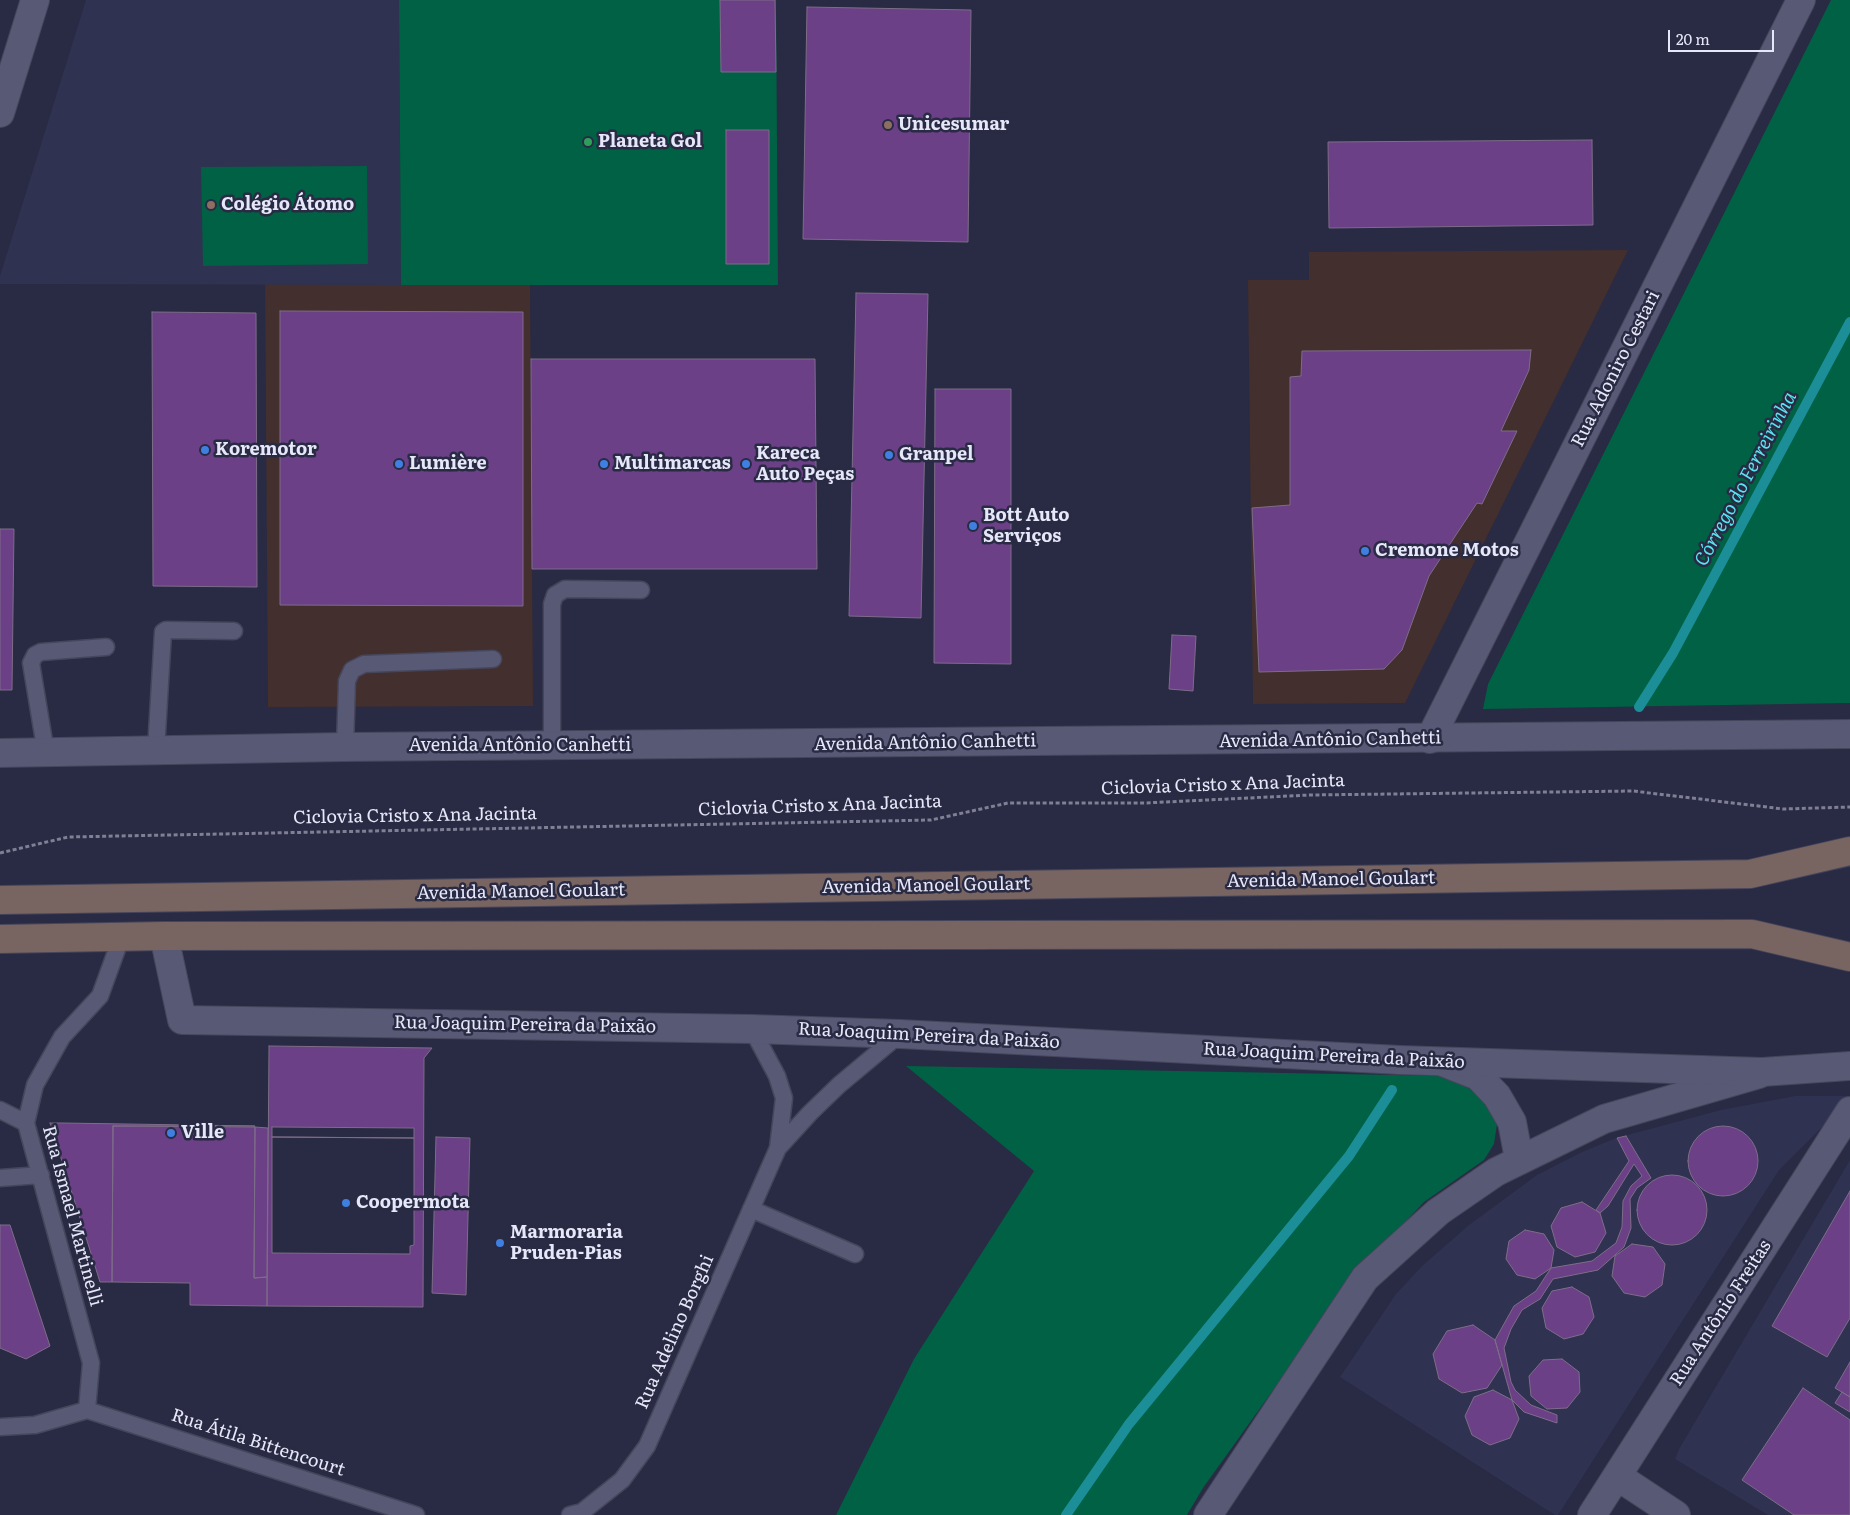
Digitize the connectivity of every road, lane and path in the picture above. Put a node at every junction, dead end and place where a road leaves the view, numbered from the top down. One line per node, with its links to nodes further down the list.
1 (35, 0): 3 (street)
2 (1801, 0): 9 (street, Rua Adoniro Cestari)
3 (0, 113)
4 (641, 590): 11 (lane)
5 (234, 631): 12 (lane)
6 (106, 647): 13 (lane)
7 (493, 659): 10 (lane)
8 (1850, 734): 9 (street, Avenida Antônio Canhetti)
9 (1430, 739): 11 (street, Avenida Antônio Canhetti)
10 (345, 747): 11 (street, Avenida Antônio Canhetti); 12 (street, Avenida Antônio Canhetti)
11 (552, 747)
12 (156, 750): 13 (street, Avenida Antônio Canhetti)
13 (46, 753): 14 (street, Avenida Antônio Canhetti)
14 (0, 754)
15 (1850, 807): 17 (path, Ciclovia Cristo x Ana Jacinta)
16 (1850, 851): 18 (main road, Avenida Manoel Goulart)
17 (0, 852)
18 (0, 900)
19 (164, 936): 20 (main road); 22 (main road); 23 (street, Rua Joaquim Pereira da Paixão)
20 (121, 938): 21 (main road); 30 (lane, Rua Ismael Martinelli)
21 (0, 939)
22 (1850, 957)
23 (752, 1028): 24 (street, Rua Joaquim Pereira da Paixão); 31 (lane)
24 (900, 1034): 25 (street, Rua Joaquim Pereira da Paixão); 31 (lane)
25 (1440, 1061): 27 (street, Rua Joaquim Pereira da Paixão); 32 (street)
26 (1850, 1066): 27 (street, Rua Joaquim Pereira da Paixão)
27 (1762, 1072): 32 (street, Rua Joaquim Pereira da Paixão)
28 (0, 1110): 30 (lane)
29 (1850, 1111): 39 (street, Rua Antônio Freitas)
30 (26, 1123): 33 (lane, Rua Ismael Martinelli)
31 (778, 1148): 35 (lane, Rua Adelino Borghi)
32 (1519, 1159): 42 (street, Rua Joaquim Pereira da Paixão)
33 (41, 1175): 34 (lane); 37 (lane, Rua Ismael Martinelli)
34 (0, 1178)
35 (751, 1209): 36 (lane); 40 (lane, Rua Adelino Borghi)
36 (855, 1254)
37 (88, 1410): 38 (lane); 41 (lane, Rua Átila Bittencourt)
38 (0, 1427)
39 (1617, 1476): 43 (street, Rua Antônio Freitas); 44 (street)
40 (576, 1514)
41 (416, 1515)
42 (1208, 1515)
43 (1592, 1515)
44 (1676, 1515)

